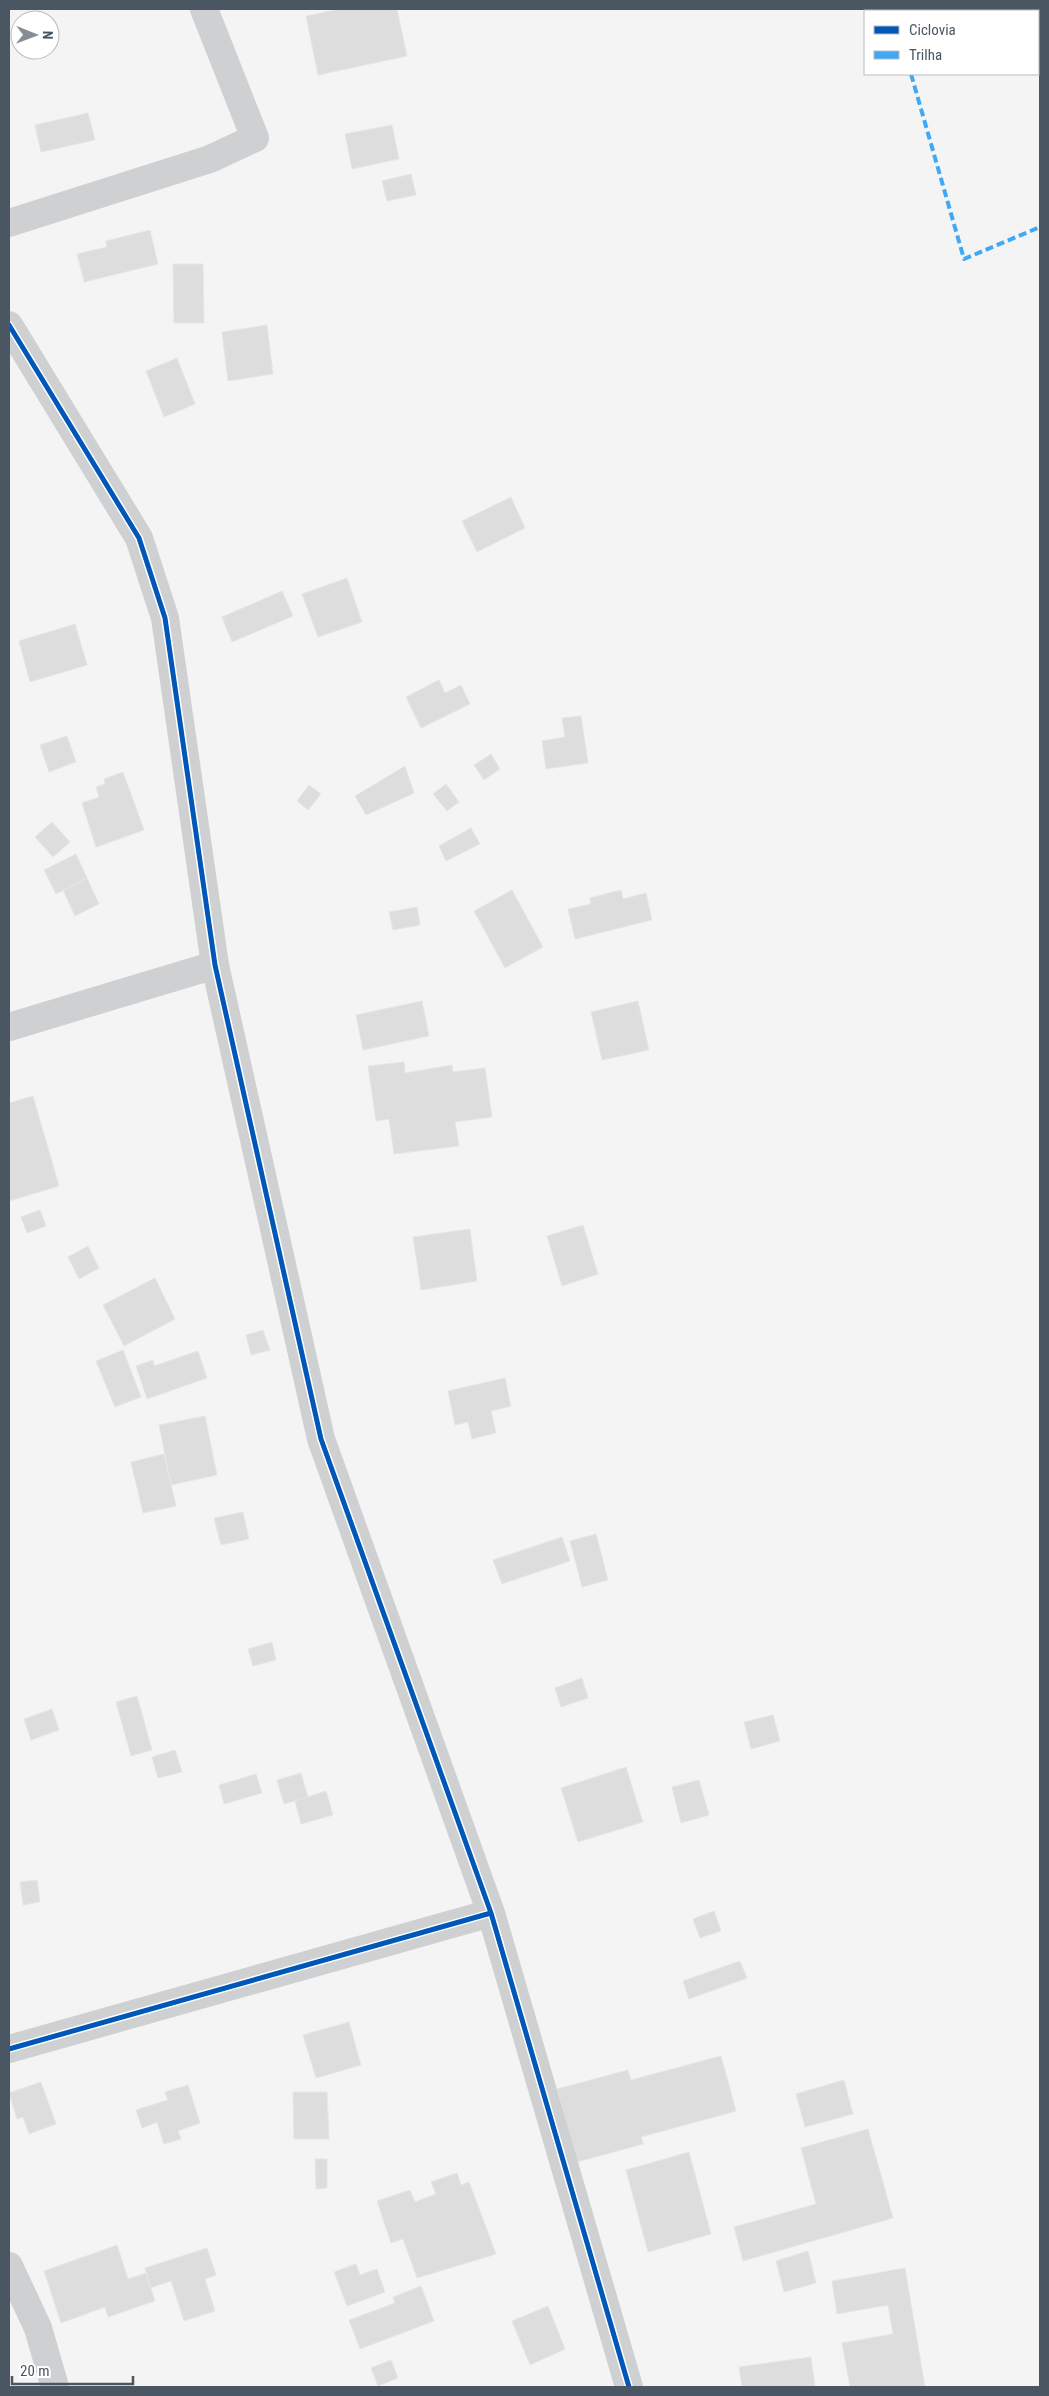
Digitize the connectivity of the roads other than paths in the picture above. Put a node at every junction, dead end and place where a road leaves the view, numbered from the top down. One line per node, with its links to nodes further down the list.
1 (204, 9): 2 (street)
2 (9, 223)
3 (9, 325): 4 (street)
4 (215, 964): 5 (street); 6 (street)
5 (9, 1027)
6 (491, 1912): 7 (street); 10 (street)
7 (9, 2049)
8 (9, 2266): 9 (street)
9 (55, 2387)
10 (629, 2387)

